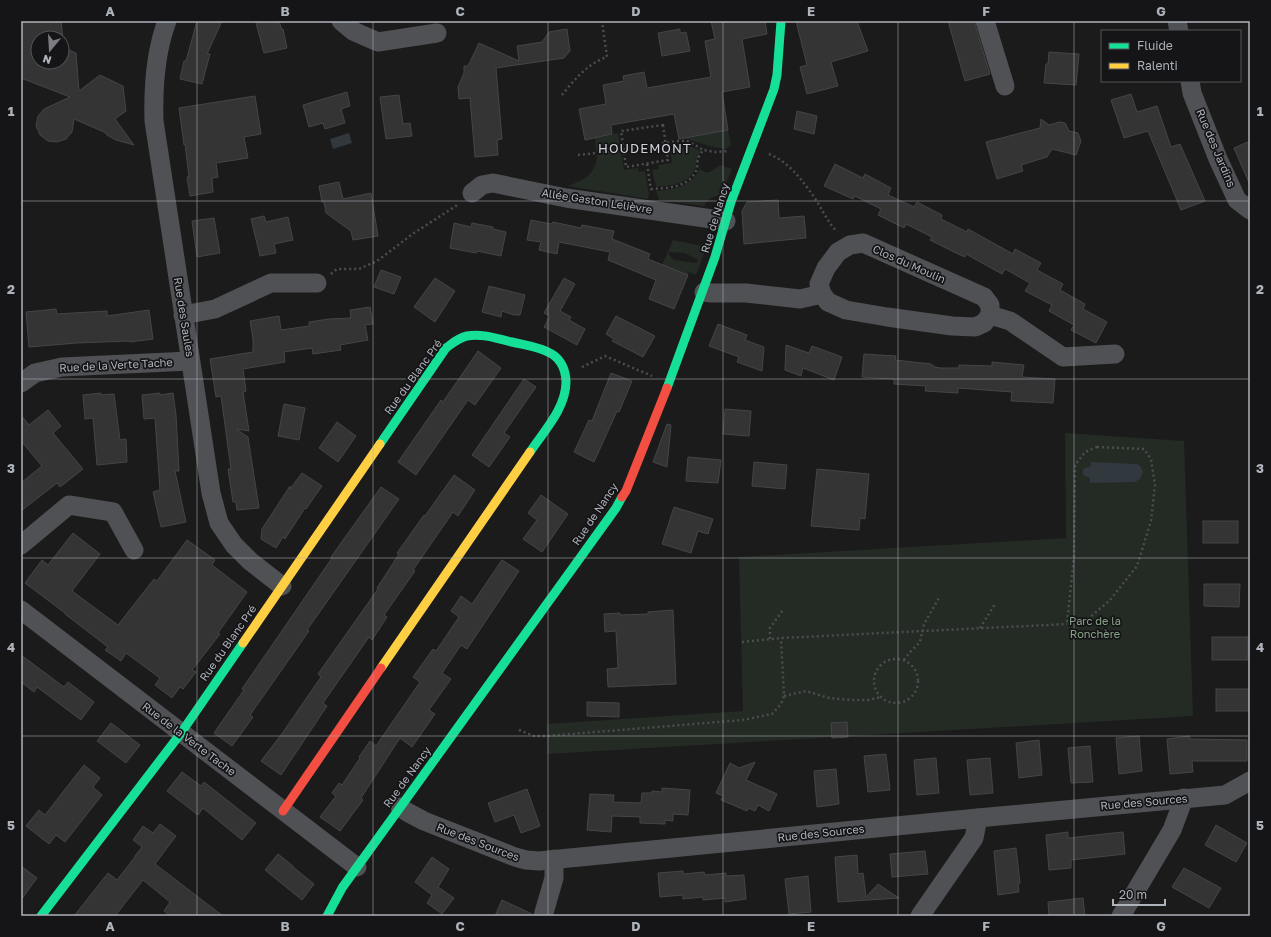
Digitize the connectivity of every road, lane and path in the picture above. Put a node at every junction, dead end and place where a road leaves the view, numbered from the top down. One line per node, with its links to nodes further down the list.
1 (167, 21): 26 (street, Rue des Saules)
2 (341, 21): 6 (street)
3 (602, 21): 9 (path)
4 (985, 21): 8 (street)
5 (781, 22): 11 (street, Rue de Nancy)
6 (437, 33)
7 (1190, 82): 20 (street, Rue des Jardins)
8 (1005, 86)
9 (562, 95)
10 (666, 143): 12 (path); 12 (path); 13 (path); 16 (path)
11 (752, 147): 15 (street, Rue de Nancy); 22 (path)
12 (623, 150): 14 (path); 16 (path)
13 (703, 150): 15 (path); 17 (path)
14 (578, 155)
15 (748, 157): 21 (street, Rue de Nancy)
16 (647, 164): 17 (path)
17 (651, 189): 19 (path)
18 (472, 193): 19 (street, Allée Gaston Lelièvre); 23 (path)
19 (652, 210): 21 (street, Allée Gaston Lelièvre)
20 (1250, 210)
21 (726, 221): 24 (street, Rue de Nancy)
22 (850, 245): 25 (street); 27 (street, Clos du Moulin)
23 (317, 283): 26 (street)
24 (704, 292): 25 (street); 31 (street, Rue de Nancy)
25 (822, 294): 27 (street)
26 (184, 315): 29 (street, Rue des Saules)
27 (990, 315): 28 (street)
28 (1115, 354)
29 (190, 360): 32 (street, Rue de la Verte Tache); 35 (street, Rue des Saules)
30 (565, 374): 31 (path); 35 (street, Rue du Blanc Pré); 54 (street, Rue du Blanc Pré)
31 (669, 383): 53 (street, Rue de Nancy)
32 (21, 384)
33 (21, 545): 34 (street)
34 (134, 550)
35 (282, 586): 50 (street, Rue du Blanc Pré)
36 (939, 598): 42 (path)
37 (995, 604): 41 (path)
38 (21, 610): 50 (street, Rue de la Verte Tache)
39 (783, 610): 44 (path)
40 (1067, 624): 40 (path); 41 (path)
41 (980, 629): 42 (path)
42 (923, 632): 43 (path); 46 (path)
43 (781, 638): 44 (path); 47 (path)
44 (770, 640): 45 (path)
45 (742, 642)
46 (904, 660): 48 (path); 48 (path)
47 (784, 696): 48 (path); 49 (path)
48 (881, 697)
49 (519, 730)
50 (182, 733): 54 (street, Rue de la Verte Tache); 58 (street, Rue du Blanc Pré)
51 (1250, 781): 52 (street, Rue des Sources)
52 (1184, 798): 55 (street, Rue des Sources); 62 (street)
53 (400, 807): 56 (street, Rue des Sources); 57 (street, Rue de Nancy)
54 (283, 811): 57 (street, Rue de la Verte Tache)
55 (978, 818): 56 (street, Rue des Sources); 61 (street)
56 (554, 860): 60 (street)
57 (357, 867): 59 (street, Rue de Nancy)
58 (41, 916)
59 (327, 916)
60 (544, 916)
61 (920, 916)
62 (1121, 916)

